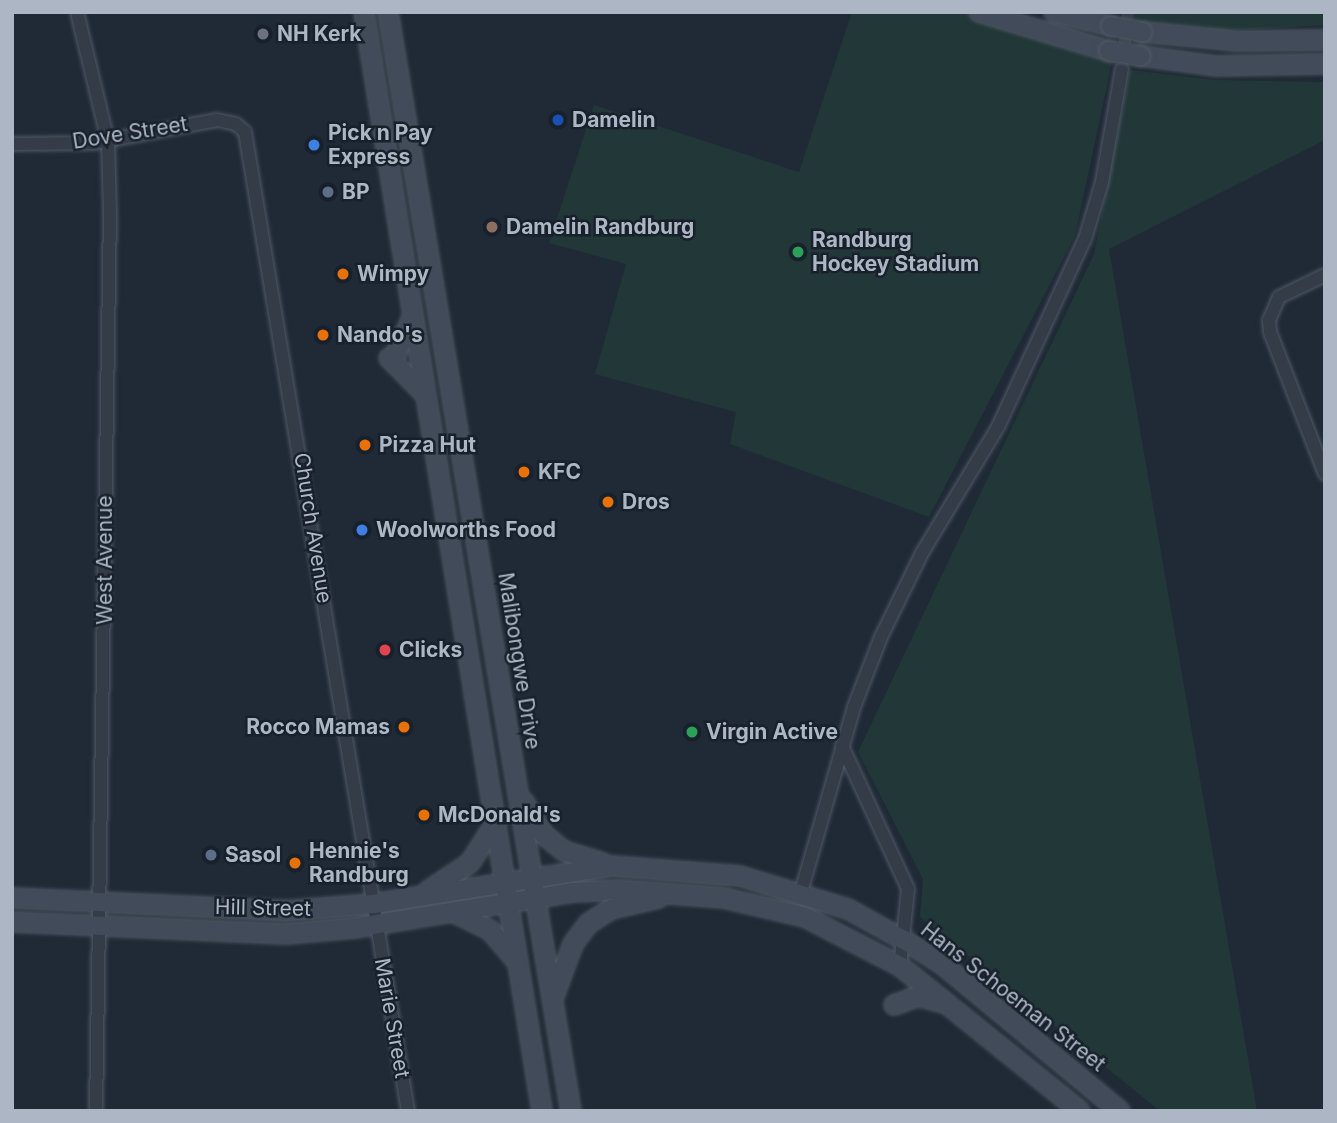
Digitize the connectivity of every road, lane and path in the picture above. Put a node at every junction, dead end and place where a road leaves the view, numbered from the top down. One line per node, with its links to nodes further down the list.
1 (77, 12): 10 (street, West Avenue)
2 (364, 12): 13 (main road)
3 (388, 12): 17 (main road, Malibongwe Drive)
4 (979, 12): 7 (main road, bridge)
5 (1054, 12): 6 (main road, bridge)
6 (1325, 40)
7 (1325, 64)
8 (1122, 69): 16 (street)
9 (245, 132): 10 (street, Dove Street); 29 (street, Church Avenue)
10 (108, 141): 11 (street, Dove Street); 26 (street, West Avenue)
11 (12, 144)
12 (1325, 275): 15 (street)
13 (413, 317): 14 (main road); 14 (main road)
14 (428, 398): 18 (main road)
15 (1325, 474)
16 (842, 746): 22 (street); 34 (street)
17 (516, 786): 19 (main road); 20 (main road, Malibongwe Drive)
18 (497, 821): 21 (main road); 24 (main road)
19 (612, 866): 20 (main road, Hans Schoeman Street); 22 (main road, Hans Schoeman Street)
20 (532, 877): 21 (main road, Hans Schoeman Street); 27 (main road, Malibongwe Drive)
21 (508, 881): 24 (main road, Hill Street); 28 (main road)
22 (801, 892): 34 (main road, Hans Schoeman Street)
23 (683, 893): 27 (main road, Hans Schoeman Street); 36 (main road, Hans Schoeman Street); 37 (main road)
24 (419, 896): 29 (main road, Hill Street)
25 (12, 898): 26 (main road, Hill Street)
26 (99, 899): 29 (main road, Hill Street); 32 (street, West Avenue)
27 (536, 899): 28 (main road, Hans Schoeman Street); 37 (main road, Malibongwe Drive)
28 (510, 903): 30 (main road, Hill Street); 35 (main road)
29 (373, 904): 33 (street, Church Avenue)
30 (452, 913): 33 (main road, Hill Street); 35 (main road)
31 (12, 922): 32 (main road, Hill Street)
32 (99, 924): 33 (main road, Hill Street); 40 (street, West Avenue)
33 (376, 925): 41 (street, Marie Street)
34 (904, 940): 36 (street); 45 (main road, Hans Schoeman Street)
35 (520, 966): 42 (main road)
36 (900, 966): 39 (main road, Hans Schoeman Street)
37 (552, 1001): 43 (main road, Malibongwe Drive)
38 (894, 1005): 39 (main road)
39 (956, 1008): 44 (main road, Hans Schoeman Street)
40 (96, 1111)
41 (408, 1111)
42 (542, 1111)
43 (571, 1111)
44 (1080, 1111)
45 (1120, 1111)

